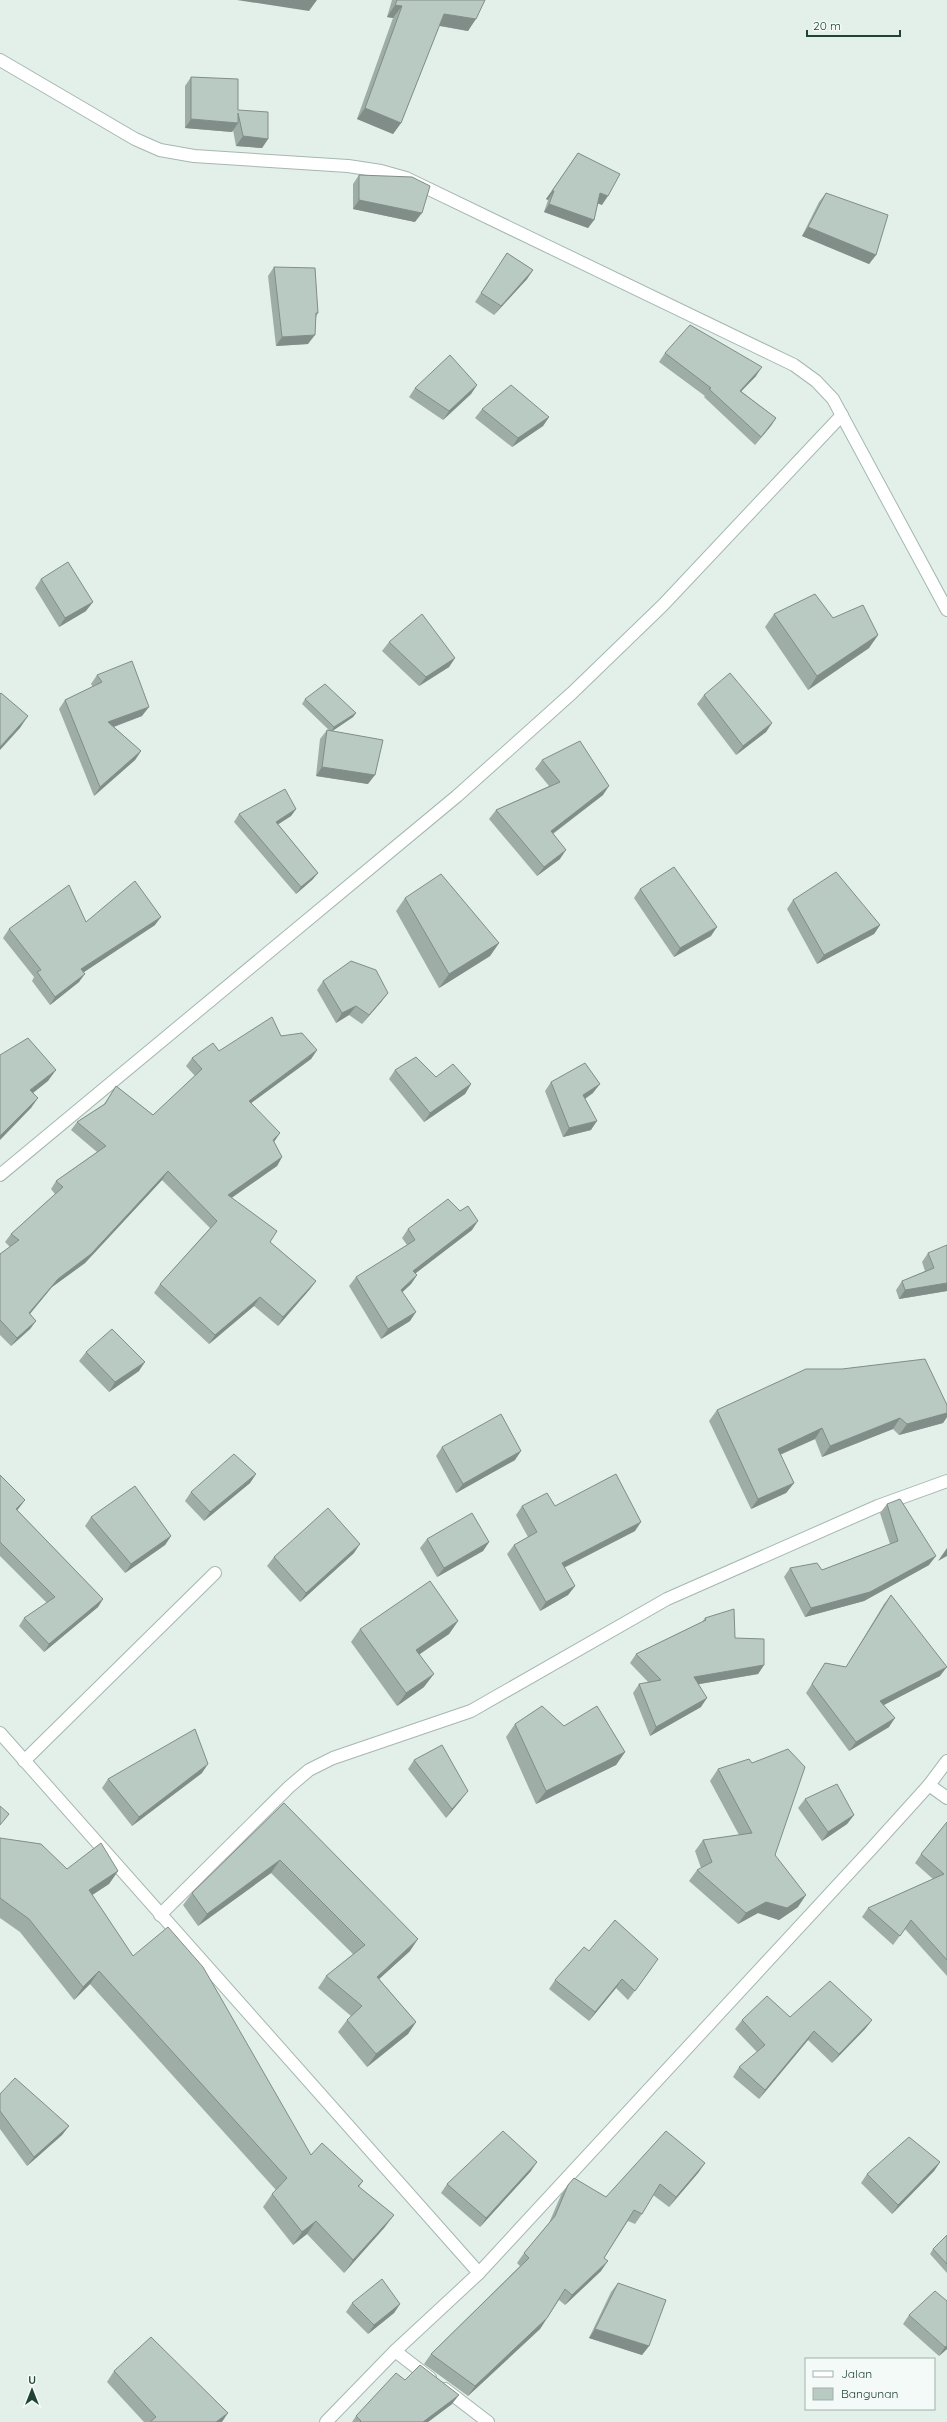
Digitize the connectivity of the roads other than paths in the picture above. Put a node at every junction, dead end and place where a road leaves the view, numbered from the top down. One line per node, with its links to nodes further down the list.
1 (0, 60): 2 (street)
2 (842, 415): 3 (street); 4 (street)
3 (947, 610)
4 (0, 1175)
5 (947, 1481): 12 (street)
6 (215, 1573): 8 (street)
7 (0, 1733): 8 (street)
8 (24, 1760): 12 (street)
9 (947, 1761): 10 (street)
10 (929, 1785): 11 (street); 13 (street)
11 (947, 1798)
12 (160, 1915): 13 (street)
13 (479, 2273): 14 (street)
14 (395, 2351): 15 (street); 16 (street)
15 (326, 2422)
16 (488, 2422)

